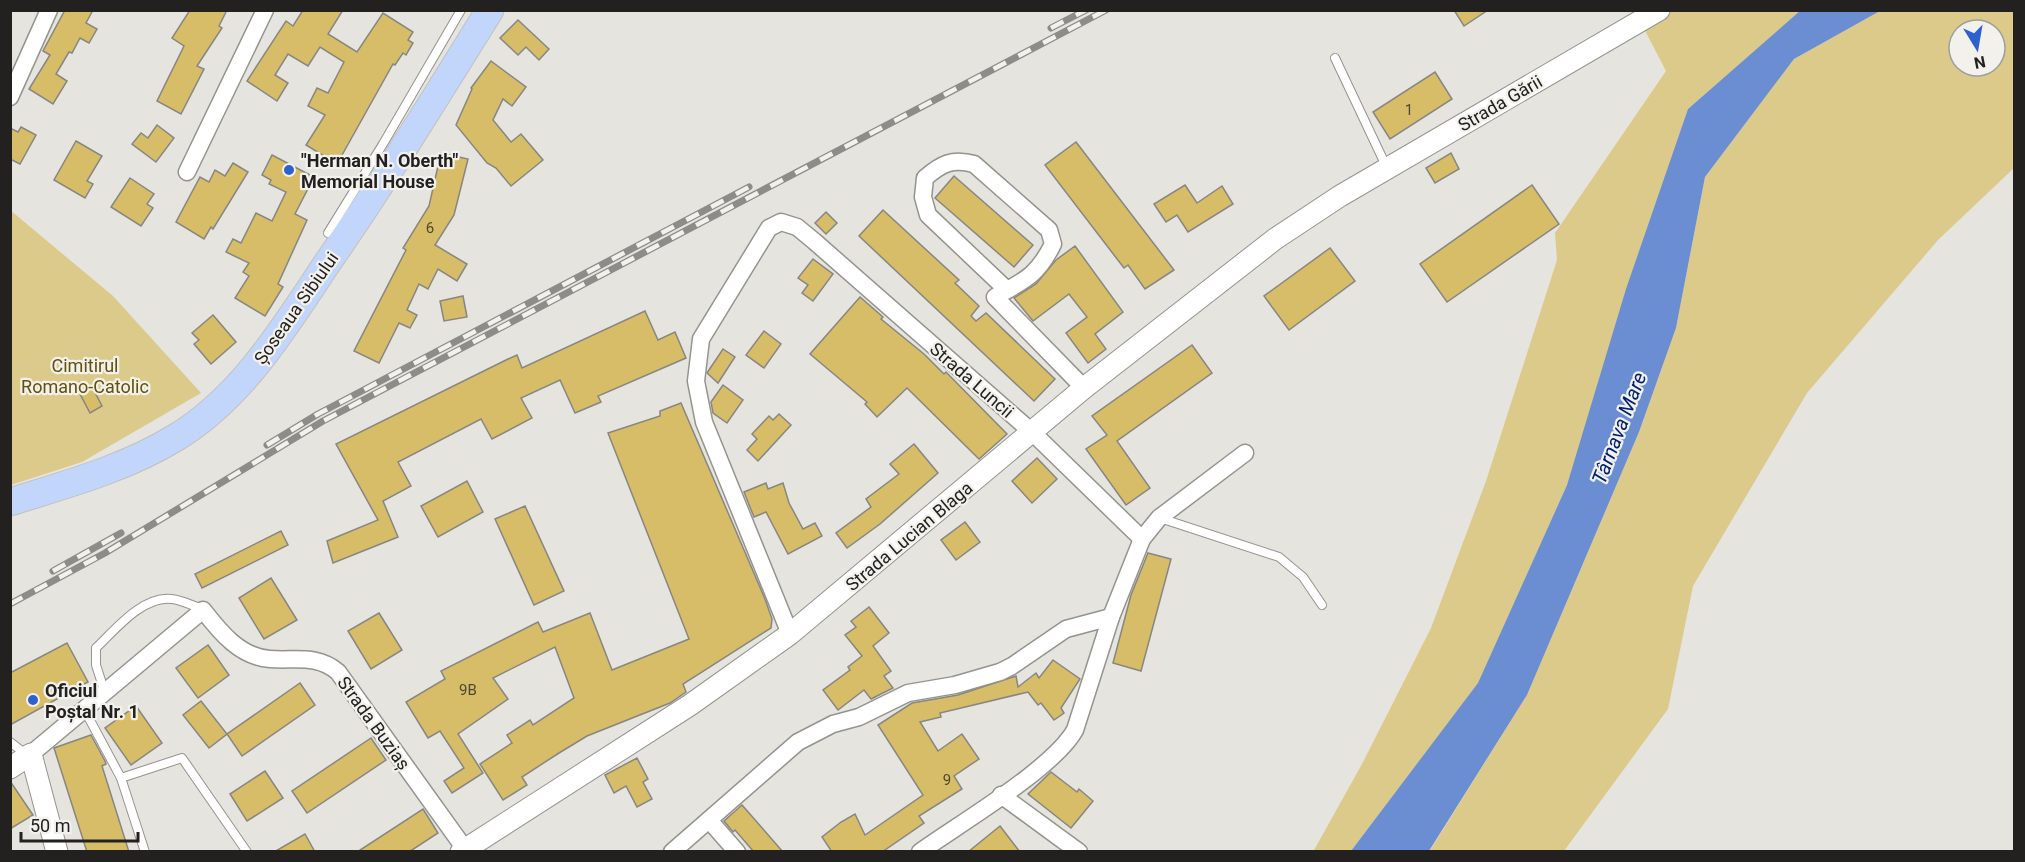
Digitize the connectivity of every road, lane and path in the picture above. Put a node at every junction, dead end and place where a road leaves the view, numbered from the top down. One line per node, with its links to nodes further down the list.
1 (49, 10): 7 (street)
2 (265, 10): 9 (street)
3 (461, 10): 11 (lane)
4 (490, 10): 16 (main road, Șoseaua Sibiului)
5 (1659, 10): 8 (street, Strada Gării)
6 (1335, 58): 8 (lane)
7 (10, 97)
8 (1388, 168): 10 (street, Strada Gării)
9 (187, 172)
10 (1340, 196): 13 (street, Strada Lucian Blaga)
11 (327, 233)
12 (1007, 290): 12 (street); 13 (street)
13 (1084, 388): 14 (street, Strada Lucian Blaga)
14 (1033, 434): 18 (street, Strada Luncii); 22 (street, Strada Lucian Blaga); 22 (street, Strada Luncii)
15 (1245, 453): 17 (street)
16 (10, 502)
17 (1159, 518): 18 (street); 19 (lane)
18 (1142, 539): 21 (street)
19 (1322, 605)
20 (203, 610): 23 (street); 23 (lane); 30 (street, Strada Buziaș)
21 (1111, 617): 28 (street); 29 (street)
22 (790, 634): 30 (street, Strada Lucian Blaga)
23 (105, 694): 24 (street)
24 (83, 708): 26 (street); 27 (lane)
25 (10, 742): 26 (lane)
26 (23, 759): 31 (street)
27 (121, 778): 32 (lane); 33 (lane)
28 (1002, 795): 36 (street); 37 (street)
29 (709, 820): 34 (street); 35 (street)
30 (463, 850)
31 (57, 852)
32 (145, 852)
33 (247, 852)
34 (672, 852)
35 (737, 852)
36 (920, 852)
37 (1080, 852)

